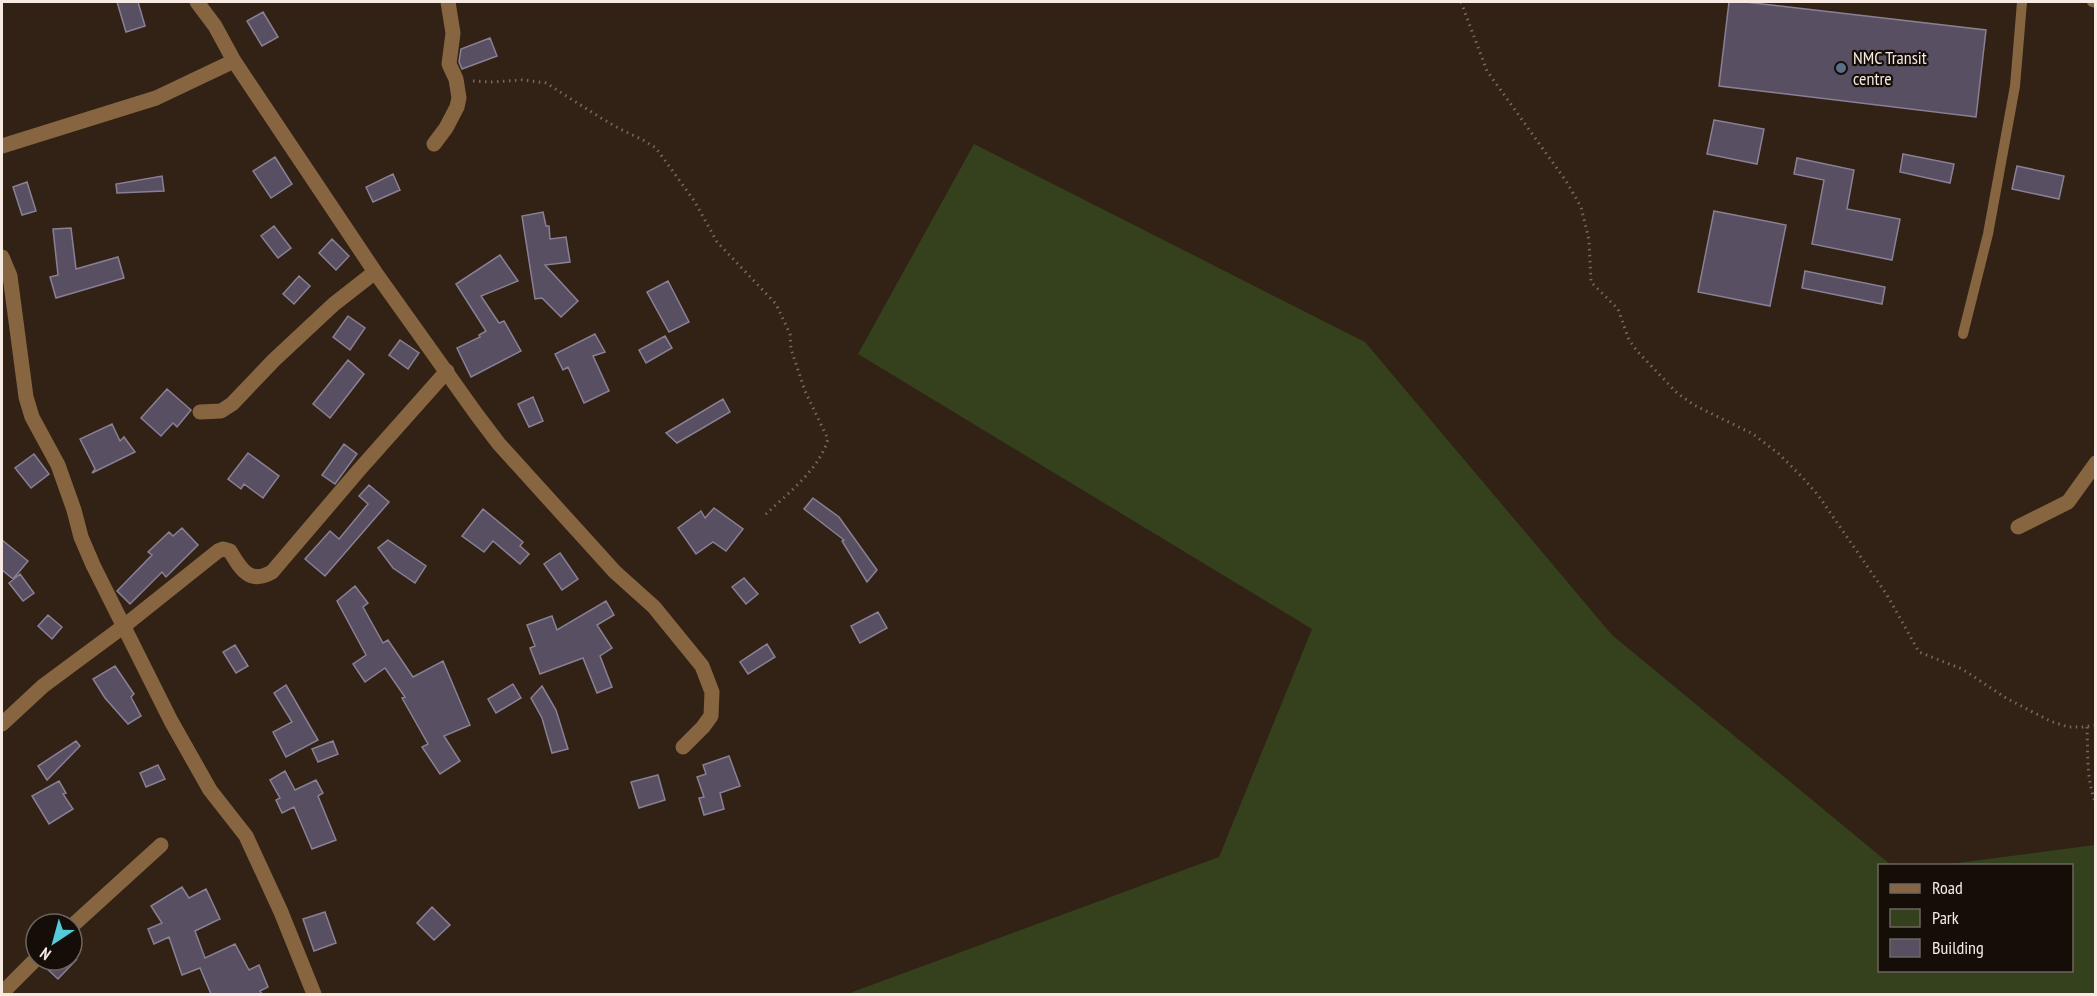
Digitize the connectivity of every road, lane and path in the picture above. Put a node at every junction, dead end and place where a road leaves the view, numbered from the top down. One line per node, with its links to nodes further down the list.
1 (196, 2): 5 (street)
2 (448, 2): 6 (street)
3 (1461, 2): 20 (path)
4 (2022, 2): 11 (lane)
5 (234, 61): 8 (street); 10 (street)
6 (456, 79): 7 (street); 15 (path)
7 (434, 144)
8 (2, 146)
9 (2, 257): 17 (street)
10 (375, 272): 12 (street); 13 (street)
11 (1964, 334)
12 (447, 371): 17 (street); 21 (street)
13 (200, 412)
14 (2096, 464): 16 (street)
15 (765, 515)
16 (2018, 527)
17 (124, 626): 18 (street); 27 (street)
18 (2, 724)
19 (2096, 725): 20 (path)
20 (2087, 727): 22 (path)
21 (683, 747)
22 (2096, 804)
23 (161, 845): 24 (street)
24 (84, 915)
25 (24, 971): 26 (street)
26 (2, 993)
27 (314, 994)

